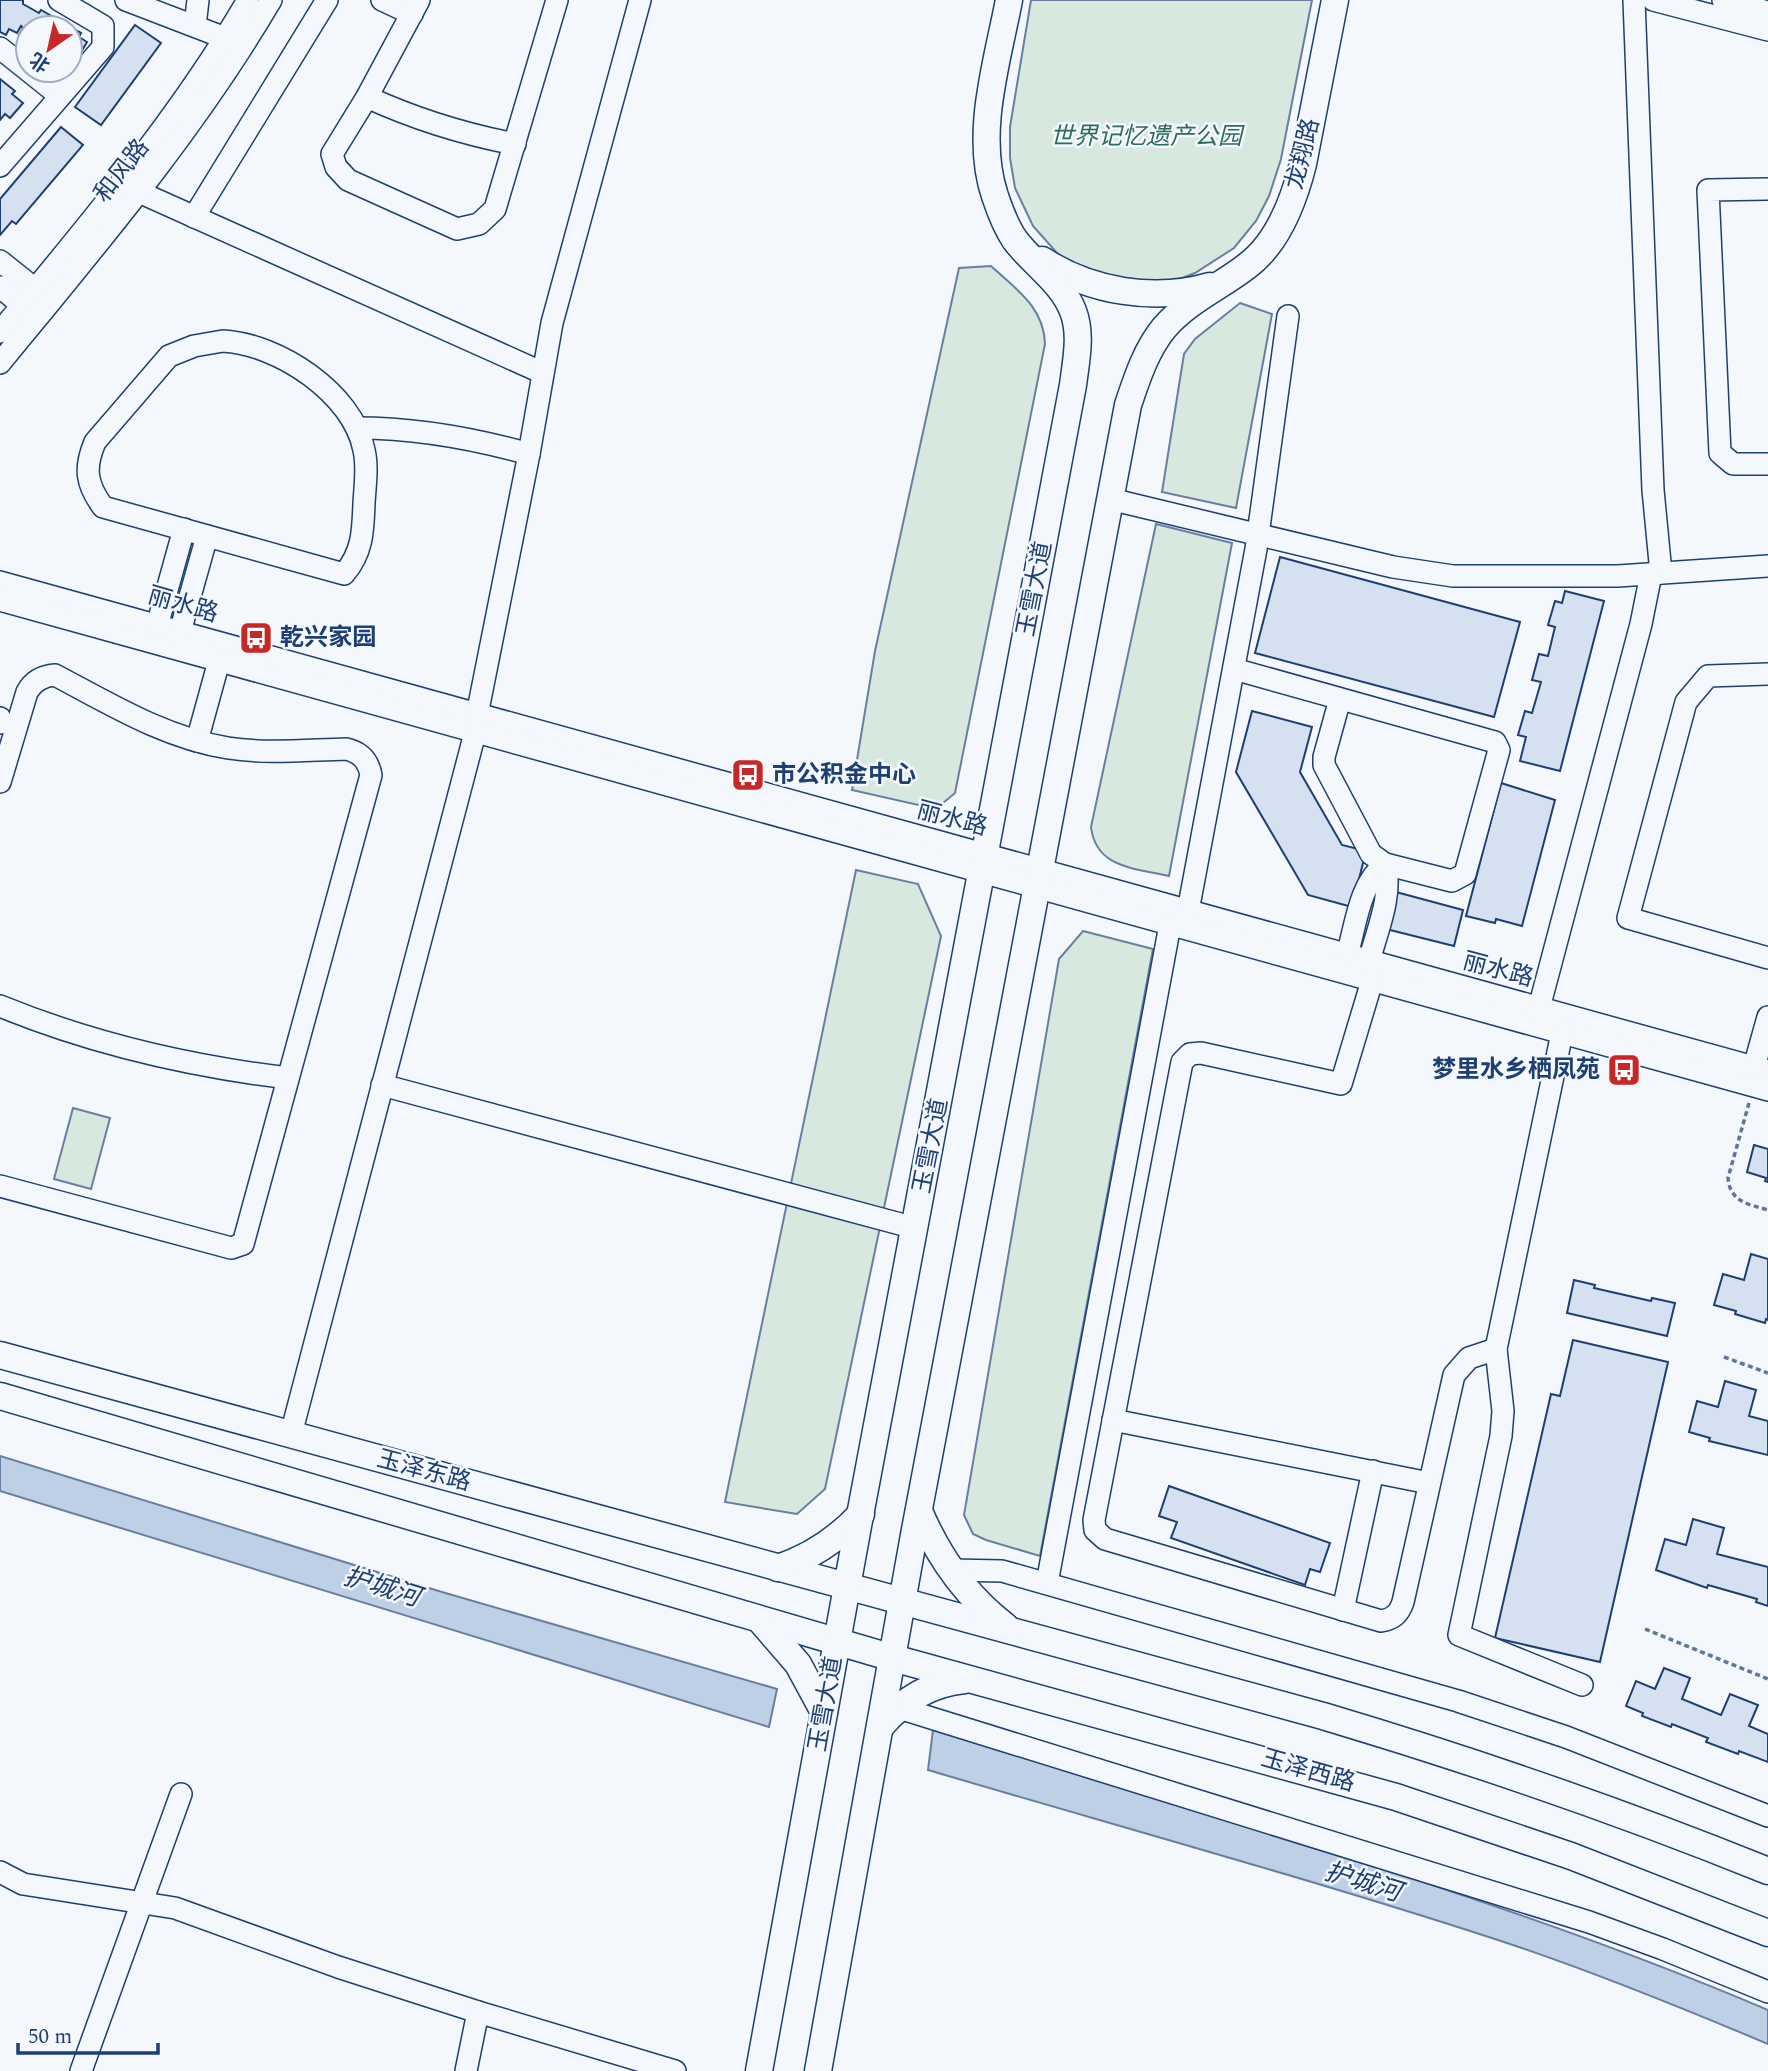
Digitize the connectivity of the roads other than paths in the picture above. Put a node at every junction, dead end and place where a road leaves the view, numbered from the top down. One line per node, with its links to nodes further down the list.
1 (59, 0): 21 (street)
2 (126, 0): 17 (street)
3 (198, 0): 17 (street)
4 (248, 0): 19 (street, 和风路)
5 (271, 0): 26 (street, 和风路)
6 (327, 0): 27 (street)
7 (382, 0): 15 (street)
8 (556, 0): 23 (street)
9 (640, 0): 36 (street)
10 (1009, 0): 28 (main road)
11 (1335, 0): 30 (main road, 龙翔路)
12 (1634, 0): 45 (street)
13 (1653, 0): 18 (street)
14 (1723, 0): 16 (street)
15 (415, 7): 22 (street)
16 (1768, 12)
17 (195, 26): 19 (street)
18 (1768, 30)
19 (225, 38): 32 (street, 和风路)
20 (0, 48): 21 (street)
21 (60, 96): 24 (street)
22 (367, 97): 23 (street); 23 (street)
23 (515, 144)
24 (0, 166)
25 (1768, 189): 39 (street)
26 (139, 192): 27 (street); 35 (street, 和风路)
27 (194, 217): 36 (street)
28 (1016, 240): 30 (main road); 59 (main road, 玉雪大道)
29 (0, 261): 32 (street)
30 (1222, 282): 40 (main road)
31 (0, 288): 32 (street)
32 (28, 297): 34 (street, 和风路)
33 (1288, 316): 42 (street)
34 (0, 332)
35 (0, 363)
36 (543, 373): 38 (street)
37 (356, 428): 38 (street); 41 (street); 43 (street)
38 (529, 454): 56 (street)
39 (1768, 464)
40 (1110, 499): 42 (street); 61 (main road)
41 (184, 529): 43 (street); 48 (street)
42 (1258, 535): 45 (street); 51 (street)
43 (207, 536): 49 (street)
44 (1768, 566): 45 (street)
45 (1656, 574): 68 (street)
46 (0, 582): 48 (street, 丽水路)
47 (0, 600): 50 (street, 丽水路)
48 (158, 626): 49 (street, 丽水路)
49 (180, 632): 56 (street, 丽水路)
50 (219, 662): 56 (street, 丽水路); 57 (street)
51 (1234, 670): 53 (street); 62 (street)
52 (1768, 674): 65 (street)
53 (1340, 699): 60 (street); 60 (street)
54 (0, 718): 55 (street)
55 (0, 723)
56 (476, 724): 59 (street, 丽水路); 73 (street)
57 (197, 741): 58 (street); 71 (street)
58 (0, 782)
59 (984, 864): 61 (street, 丽水路); 75 (main road, 玉雪大道)
60 (1385, 864): 64 (street); 66 (street)
61 (1038, 879): 62 (street, 丽水路); 63 (street, 丽水路); 83 (main road)
62 (1188, 911): 64 (street, 丽水路)
63 (1170, 925): 66 (street, 丽水路); 87 (street)
64 (1348, 955): 66 (street, 丽水路)
65 (1768, 958)
66 (1370, 971): 68 (street, 丽水路); 70 (street, 丽水路); 79 (street)
67 (0, 1006): 71 (street)
68 (1539, 1008): 72 (street, 丽水路)
69 (1768, 1017): 72 (street)
70 (1563, 1033): 72 (street, 丽水路); 76 (street)
71 (288, 1078): 74 (street)
72 (1761, 1079)
73 (382, 1085): 75 (street); 80 (street)
74 (0, 1186)
75 (915, 1228): 84 (main road, 玉雪大道)
76 (1496, 1349): 82 (street); 96 (street)
77 (0, 1354): 80 (main road, 玉泽东路)
78 (0, 1396): 91 (main road, 玉泽东路)
79 (1113, 1420): 81 (street); 90 (street)
80 (291, 1434): 85 (main road, 玉泽东路)
81 (1373, 1471): 82 (street); 90 (street)
82 (1429, 1483): 90 (street)
83 (919, 1511): 86 (main road); 89 (main road)
84 (861, 1514): 85 (main road); 88 (main road, 玉雪大道)
85 (778, 1568): 88 (main road, 玉泽东路)
86 (951, 1570): 87 (street); 92 (main road)
87 (1047, 1583): 101 (street)
88 (847, 1587): 89 (main road); 93 (main road, 玉雪大道)
89 (902, 1602): 92 (main road); 94 (main road)
90 (1343, 1610)
91 (759, 1619): 93 (main road, 玉泽东路); 98 (main road)
92 (1012, 1632): 102 (main road)
93 (837, 1642): 94 (main road, 玉泽西路); 98 (main road, 玉雪大道)
94 (892, 1658): 95 (main road, 玉泽西路); 99 (main road)
95 (971, 1679): 97 (main road); 105 (main road, 玉泽西路)
96 (1582, 1685)
97 (899, 1708): 99 (main road); 106 (street)
98 (824, 1712): 111 (main road, 玉雪大道)
99 (880, 1727): 112 (main road)
100 (181, 1794): 104 (street)
101 (1768, 1816)
102 (1768, 1871)
103 (0, 1872): 104 (street)
104 (141, 1903): 107 (street); 108 (street)
105 (1768, 1933)
106 (1768, 1992)
107 (478, 2012): 109 (street); 110 (street)
108 (81, 2071)
109 (466, 2071)
110 (676, 2071)
111 (759, 2071)
112 (818, 2071)

